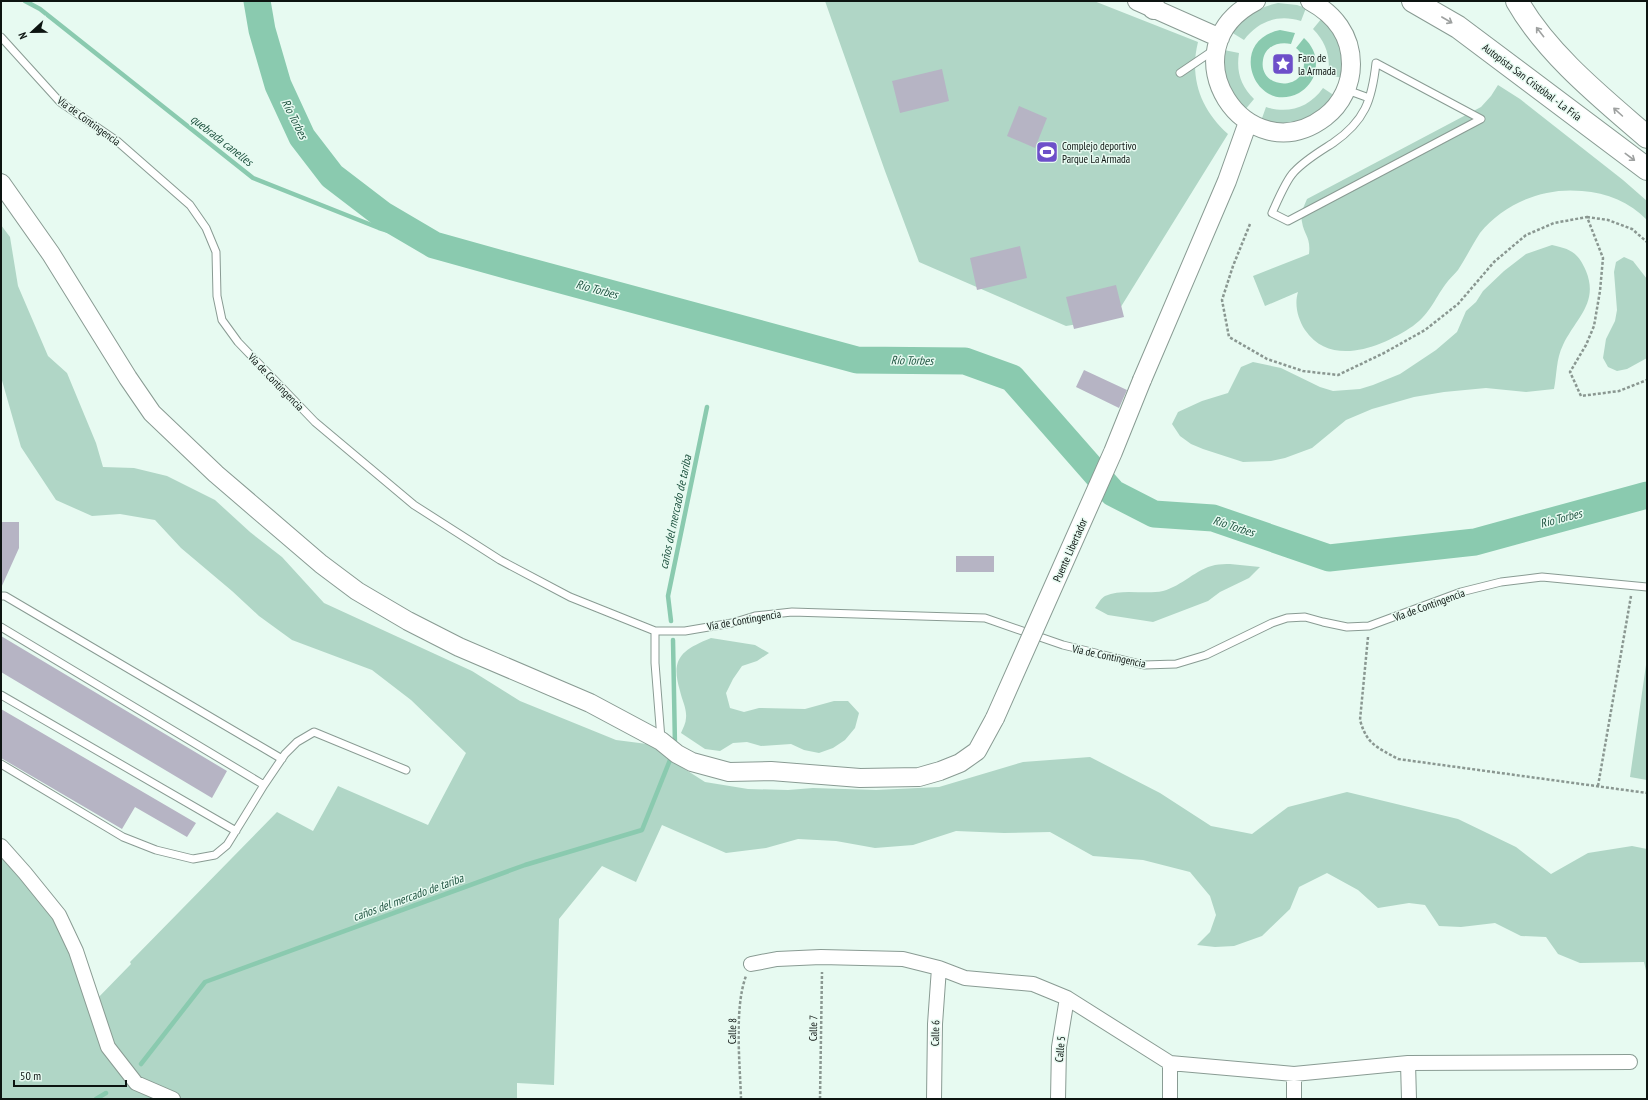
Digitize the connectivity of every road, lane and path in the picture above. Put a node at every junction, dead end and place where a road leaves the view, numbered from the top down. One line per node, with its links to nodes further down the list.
1 (1256, 1): 7 (street)
2 (1310, 1): 9 (street)
3 (1413, 1): 13 (highway, Autopista San Cristóbal - La Fría, one-way to 13)
4 (1517, 1): 12 (highway, one-way to 4)
5 (1147, 3): 7 (street)
6 (1, 37): 24 (lane, Vía de Contingencia)
7 (1219, 43): 8 (lane); 11 (street)
8 (1180, 73)
9 (1346, 89): 10 (lane); 11 (street)
10 (1369, 98): 10 (lane)
11 (1248, 122): 26 (street, Puente Libertador, bridge)
12 (1647, 137)
13 (1647, 169)
14 (1, 184): 26 (street, Puente Libertador)
15 (1587, 217): 16 (path); 17 (path); 18 (path)
16 (1250, 224)
17 (1647, 242)
18 (1647, 380)
19 (1632, 586): 20 (lane, Vía de Contingencia); 22 (lane, Vía de Contingencia); 31 (path)
20 (1647, 587)
21 (1, 596): 27 (lane)
22 (1369, 626): 24 (lane, Vía de Contingencia); 31 (path)
23 (1, 627): 30 (lane)
24 (655, 631): 26 (lane)
25 (1, 696): 33 (lane)
26 (662, 741)
27 (282, 759): 29 (lane); 30 (lane)
28 (1, 764): 33 (lane)
29 (406, 770)
30 (264, 785): 33 (lane)
31 (1598, 786): 32 (path)
32 (1647, 793)
33 (236, 831)
34 (1, 846): 43 (street)
35 (821, 957): 36 (street); 37 (street); 45 (path, Calle 7)
36 (751, 964): 44 (path, Calle 8)
37 (939, 968): 38 (street); 46 (street, Calle 6)
38 (1067, 998): 40 (street); 47 (street, Calle 5)
39 (1630, 1062): 41 (street)
40 (1170, 1063): 42 (street); 48 (street)
41 (1408, 1063): 42 (street); 50 (street)
42 (1294, 1074): 49 (street)
43 (173, 1099)
44 (741, 1099)
45 (820, 1099)
46 (934, 1099)
47 (1058, 1099)
48 (1170, 1099)
49 (1294, 1099)
50 (1409, 1099)

